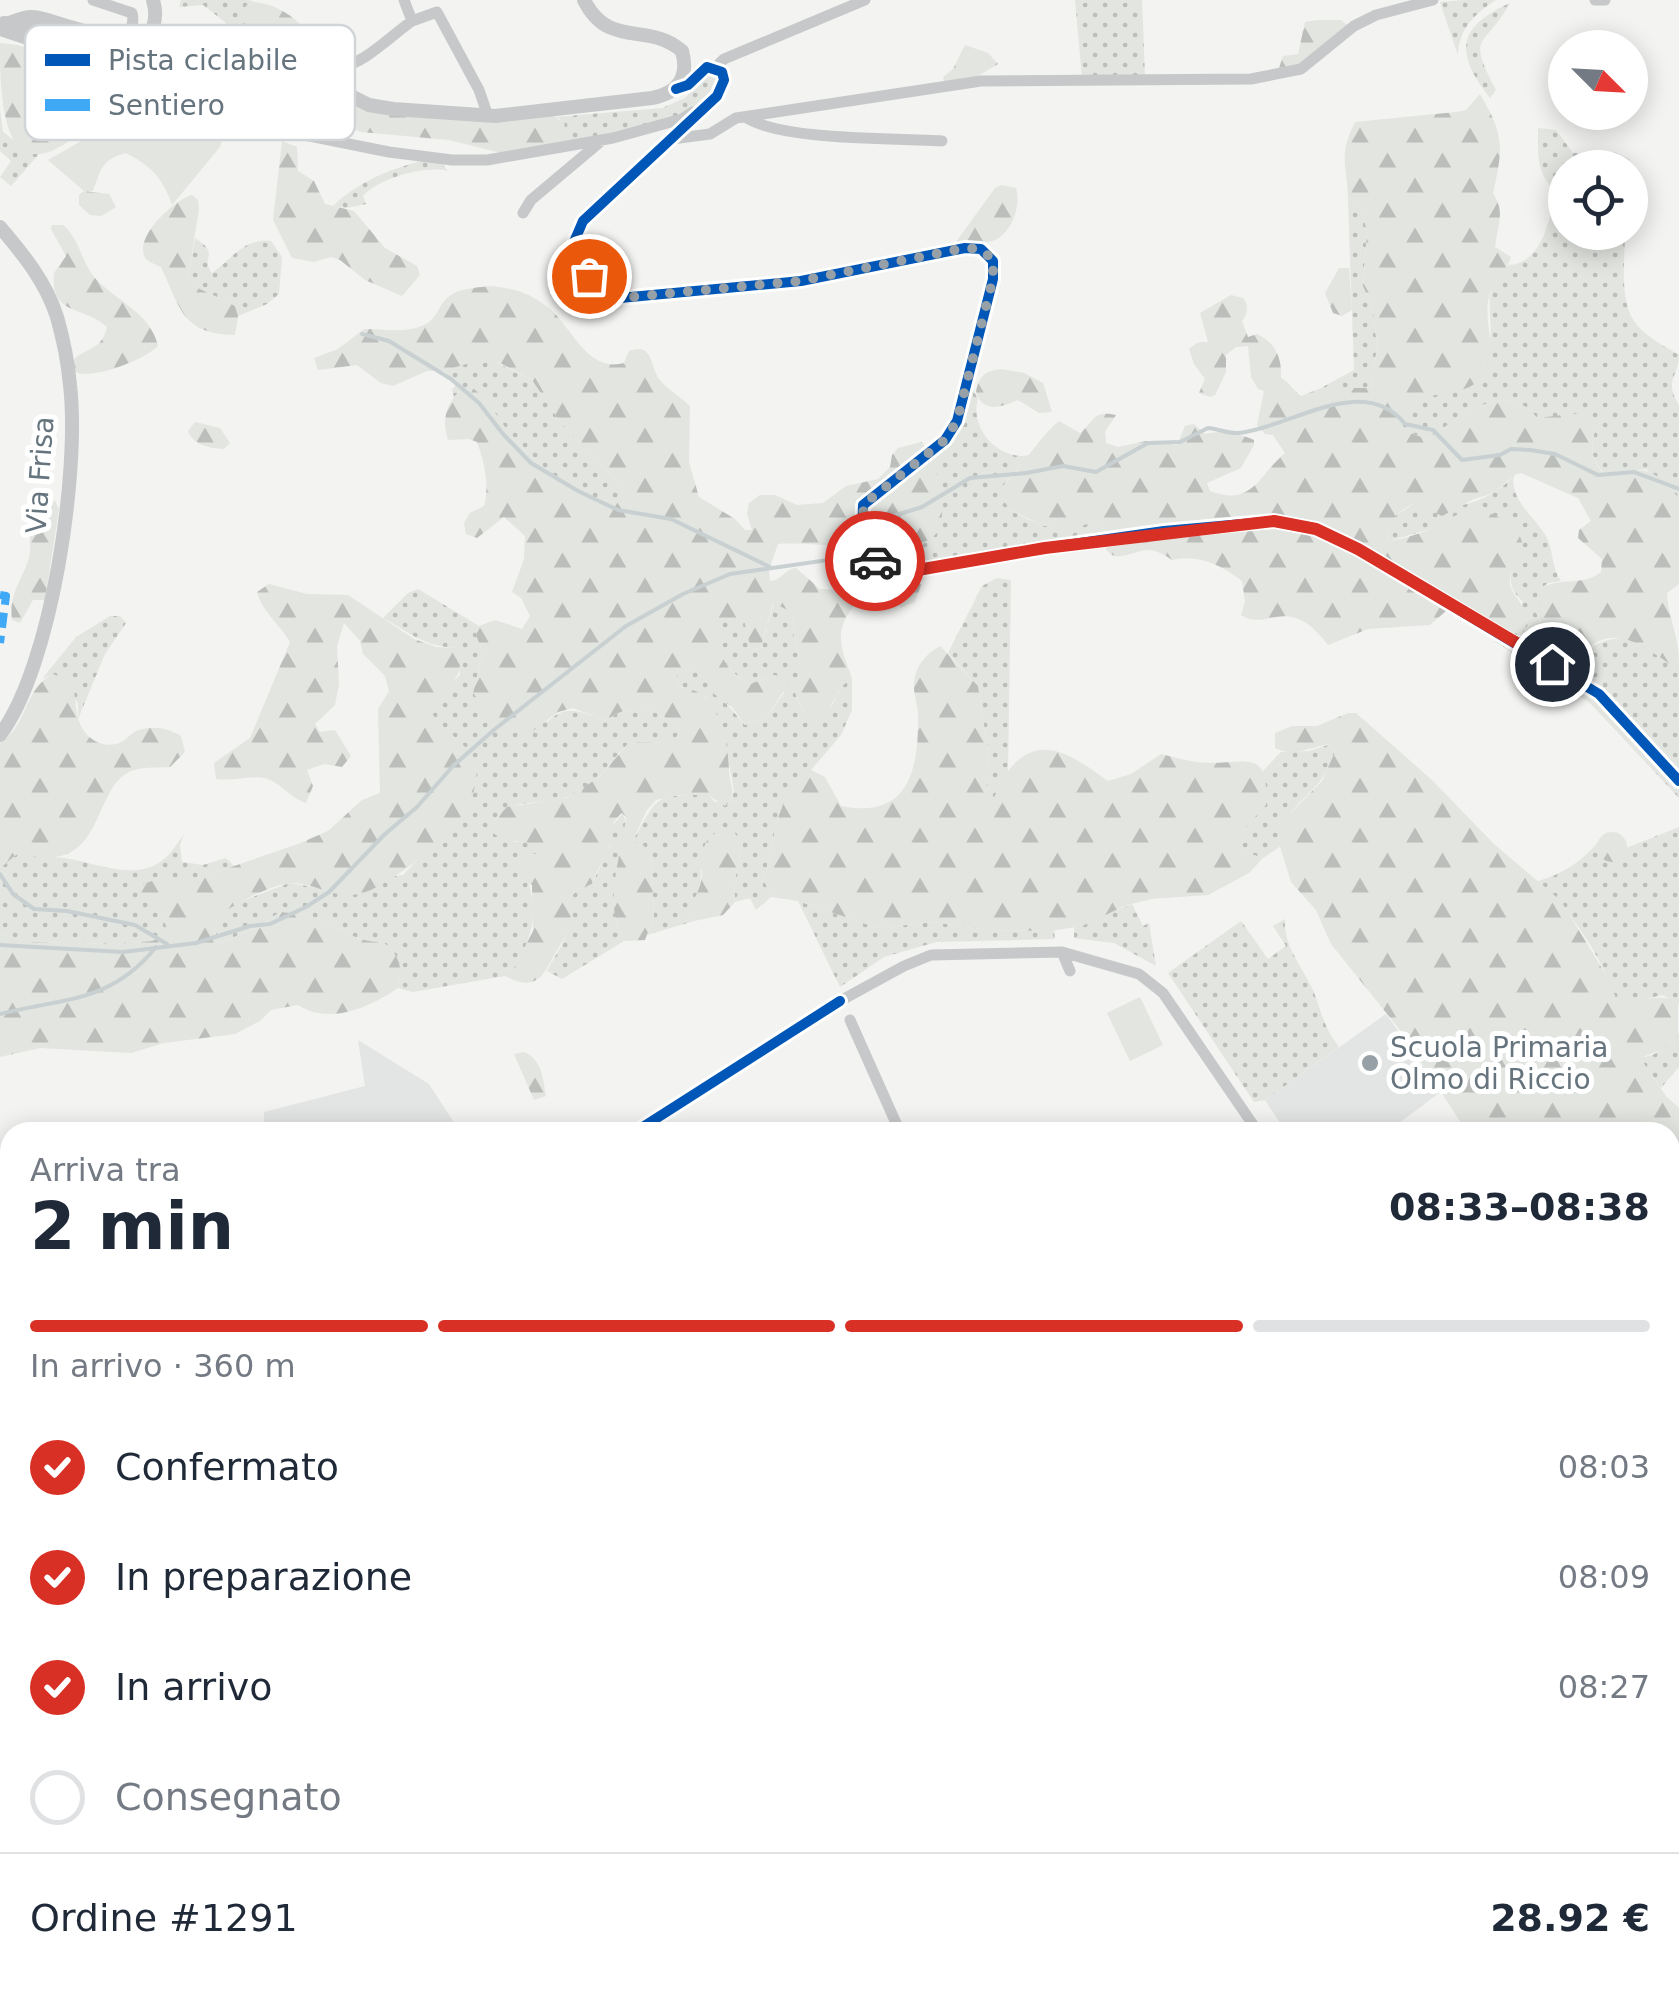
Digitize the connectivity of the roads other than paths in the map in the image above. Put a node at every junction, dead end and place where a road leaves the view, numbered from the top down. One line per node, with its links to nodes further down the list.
1 (93, 0): 11 (street)
2 (152, 0): 12 (street)
3 (404, 0): 9 (street)
4 (584, 0): 17 (street)
5 (865, 0): 16 (street)
6 (1433, 0): 21 (street)
7 (1595, 0): 8 (street)
8 (1605, 0)
9 (412, 21): 15 (street); 20 (street)
10 (72, 25): 13 (street)
11 (134, 25)
12 (154, 25)
13 (1, 26): 14 (street)
14 (25, 35)
15 (355, 64)
16 (716, 68): 17 (street); 19 (street)
17 (676, 89): 20 (street)
18 (355, 99): 20 (street)
19 (709, 102): 22 (street); 24 (street)
20 (488, 116)
21 (744, 116): 22 (street); 25 (street)
22 (672, 139): 29 (street)
23 (330, 140): 24 (street)
24 (602, 140): 26 (street)
25 (942, 141)
26 (523, 213)
27 (0, 227): 28 (street, Via Frisa)
28 (0, 735)
29 (1679, 782)
30 (1062, 952): 31 (street); 33 (street); 35 (street)
31 (1070, 971)
32 (850, 1020): 34 (street)
33 (650, 1122)
34 (896, 1122)
35 (1251, 1122)

